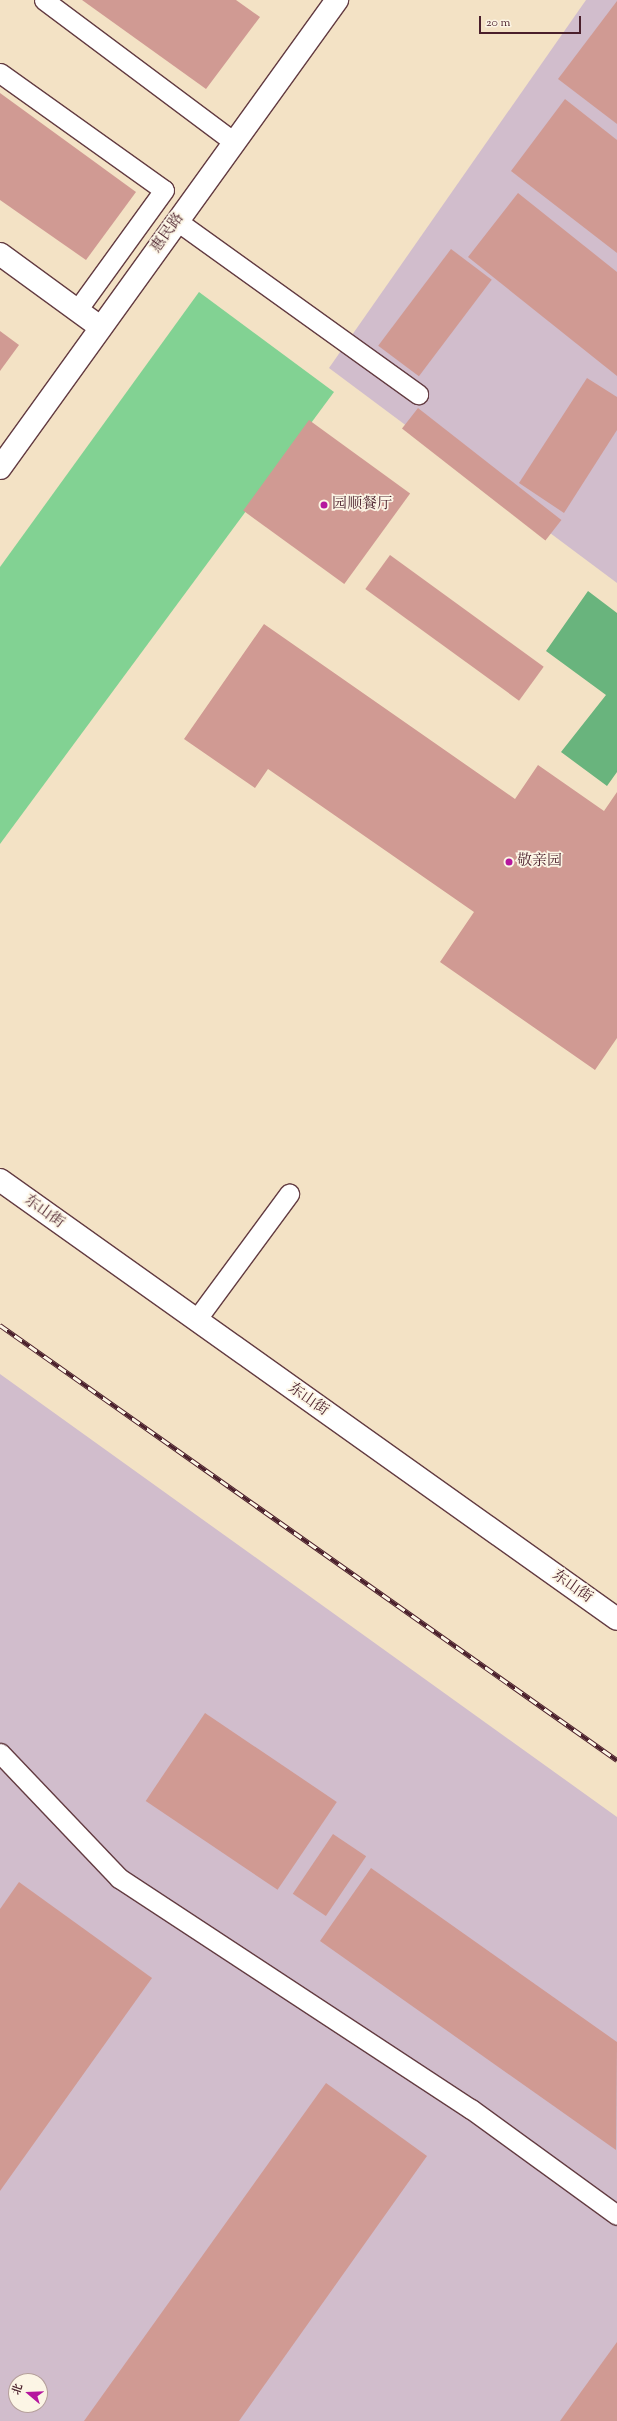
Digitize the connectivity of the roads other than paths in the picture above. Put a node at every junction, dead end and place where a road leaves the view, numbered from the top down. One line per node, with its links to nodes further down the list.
1 (44, 0): 4 (lane)
2 (337, 0): 4 (main road, 惠民路)
3 (0, 73): 7 (lane)
4 (234, 142): 5 (main road, 惠民路)
5 (177, 221): 8 (main road, 惠民路); 9 (lane)
6 (0, 254): 7 (main road)
7 (77, 310): 8 (main road)
8 (100, 327): 10 (main road, 惠民路)
9 (418, 394)
10 (0, 468)
11 (0, 1180): 13 (main road, 东山街)
12 (289, 1194): 13 (lane)
13 (196, 1320): 14 (main road, 东山街)
14 (617, 1619)
15 (0, 1753): 16 (lane)
16 (617, 2215)

